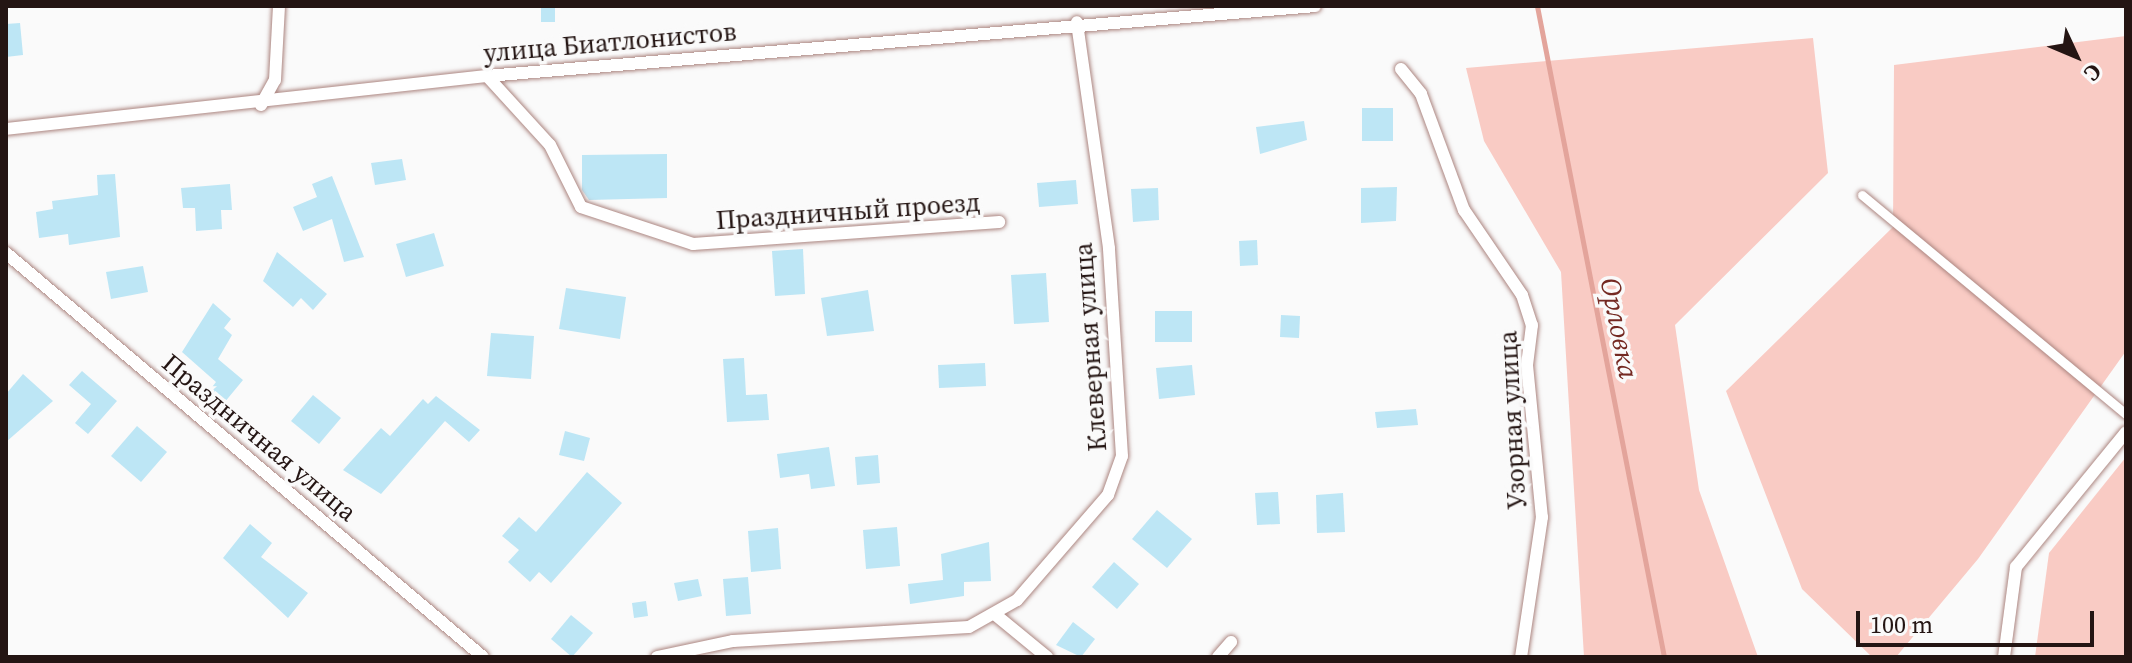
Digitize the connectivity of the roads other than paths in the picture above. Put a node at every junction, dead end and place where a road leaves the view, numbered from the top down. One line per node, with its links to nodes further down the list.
1 (279, 6): 7 (street)
2 (1315, 6): 3 (street, улица Биатлонистов)
3 (1208, 11): 4 (street, улица Биатлонистов)
4 (1077, 22): 6 (street, улица Биатлонистов); 14 (street, Клеверная улица)
5 (1401, 69): 20 (street, Узорная улица)
6 (487, 76): 7 (street, улица Биатлонистов); 10 (street, Праздничный проезд)
7 (261, 105): 8 (street, улица Биатлонистов)
8 (6, 129)
9 (1862, 195): 12 (street)
10 (999, 222)
11 (6, 253): 16 (street, Праздничная улица)
12 (2126, 414)
13 (2126, 432): 21 (street)
14 (997, 616): 17 (street); 18 (street)
15 (1231, 642): 19 (street)
16 (483, 657)
17 (657, 657)
18 (1047, 657)
19 (1218, 657)
20 (1521, 657)
21 (2004, 657)

